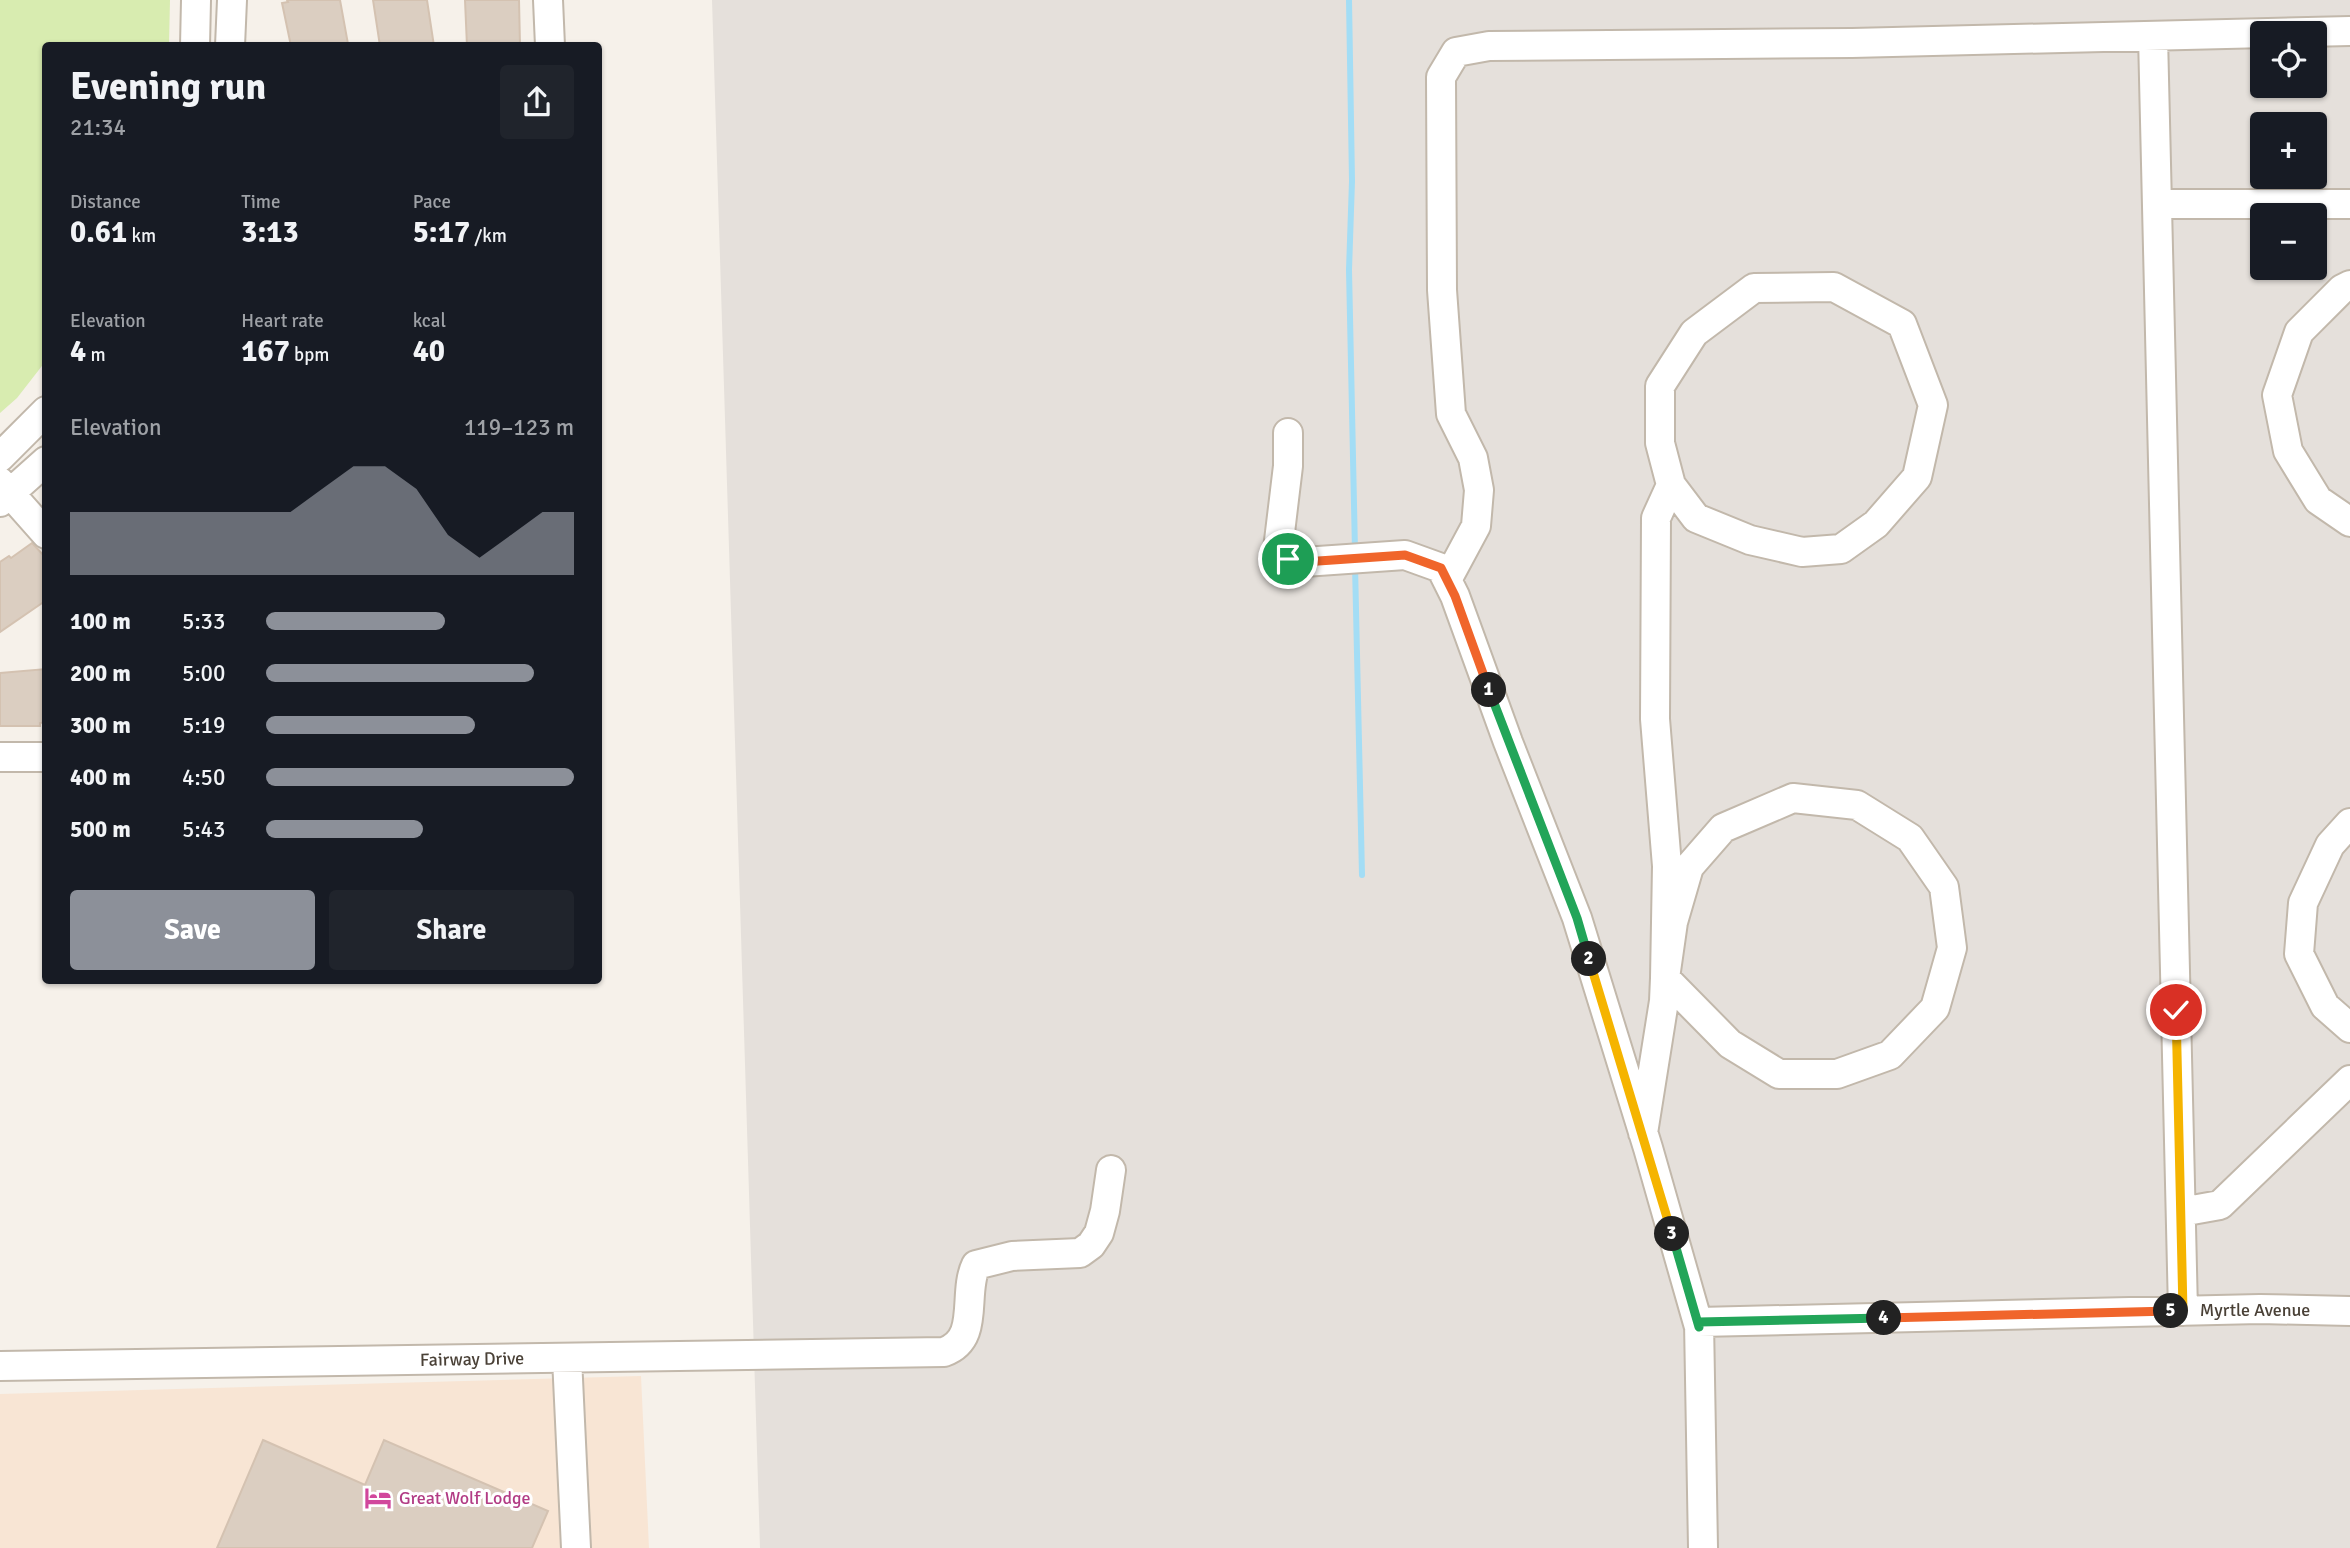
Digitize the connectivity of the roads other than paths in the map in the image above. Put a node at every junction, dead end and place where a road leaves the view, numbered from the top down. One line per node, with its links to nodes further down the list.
1 (196, 0): 6 (street)
2 (232, 0): 7 (street)
3 (548, 0): 8 (street)
4 (2350, 31): 5 (street)
5 (2153, 36): 9 (street); 20 (street)
6 (195, 42)
7 (230, 42)
8 (550, 42)
9 (2157, 204): 10 (street); 29 (street)
10 (2350, 204)
11 (2350, 285): 18 (street)
12 (42, 415): 14 (street)
13 (1288, 433): 20 (street)
14 (0, 457)
15 (42, 464): 17 (street)
16 (1671, 485): 16 (street); 24 (street)
17 (3, 493): 19 (street)
18 (2350, 522)
19 (41, 529)
20 (1447, 580): 27 (street)
21 (0, 757): 22 (street)
22 (42, 757)
23 (2350, 823): 25 (street)
24 (1665, 978): 24 (street); 27 (street)
25 (2350, 1028)
26 (2350, 1080): 29 (street)
27 (1643, 1133): 32 (street)
28 (1111, 1170): 33 (street, Fairway Drive)
29 (2181, 1212): 30 (street)
30 (2183, 1311): 31 (street, Myrtle Avenue); 32 (street, Myrtle Avenue)
31 (2350, 1311)
32 (1699, 1325): 36 (street)
33 (566, 1358): 34 (street, Fairway Drive); 35 (street)
34 (0, 1366)
35 (576, 1548)
36 (1703, 1548)

